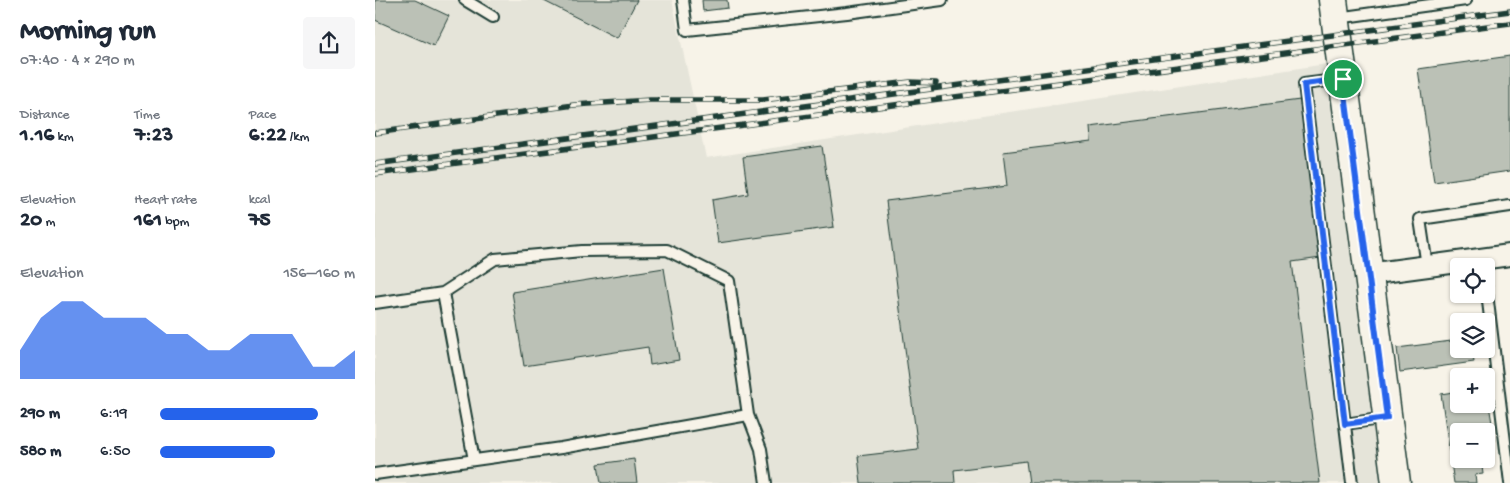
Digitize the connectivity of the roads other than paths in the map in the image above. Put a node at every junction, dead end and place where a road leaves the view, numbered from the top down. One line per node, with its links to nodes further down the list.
1 (465, 0): 6 (lane)
2 (683, 0): 3 (lane)
3 (942, 0)
4 (1466, 0): 5 (lane)
5 (1334, 9): 7 (street)
6 (493, 17)
7 (1343, 79): 13 (street); 19 (lane)
8 (1510, 206): 12 (lane)
9 (1510, 255): 10 (street)
10 (1495, 259)
11 (1450, 264): 12 (street)
12 (1427, 266): 13 (street)
13 (1368, 274): 18 (street)
14 (443, 293): 15 (lane); 17 (lane); 20 (lane)
15 (375, 303)
16 (1488, 303): 25 (lane)
17 (748, 415): 20 (lane); 22 (lane)
18 (1387, 418): 19 (lane); 24 (street)
19 (1345, 424): 23 (lane)
20 (474, 460): 21 (lane)
21 (375, 474)
22 (766, 483)
23 (1352, 483)
24 (1396, 483)
25 (1510, 483)

